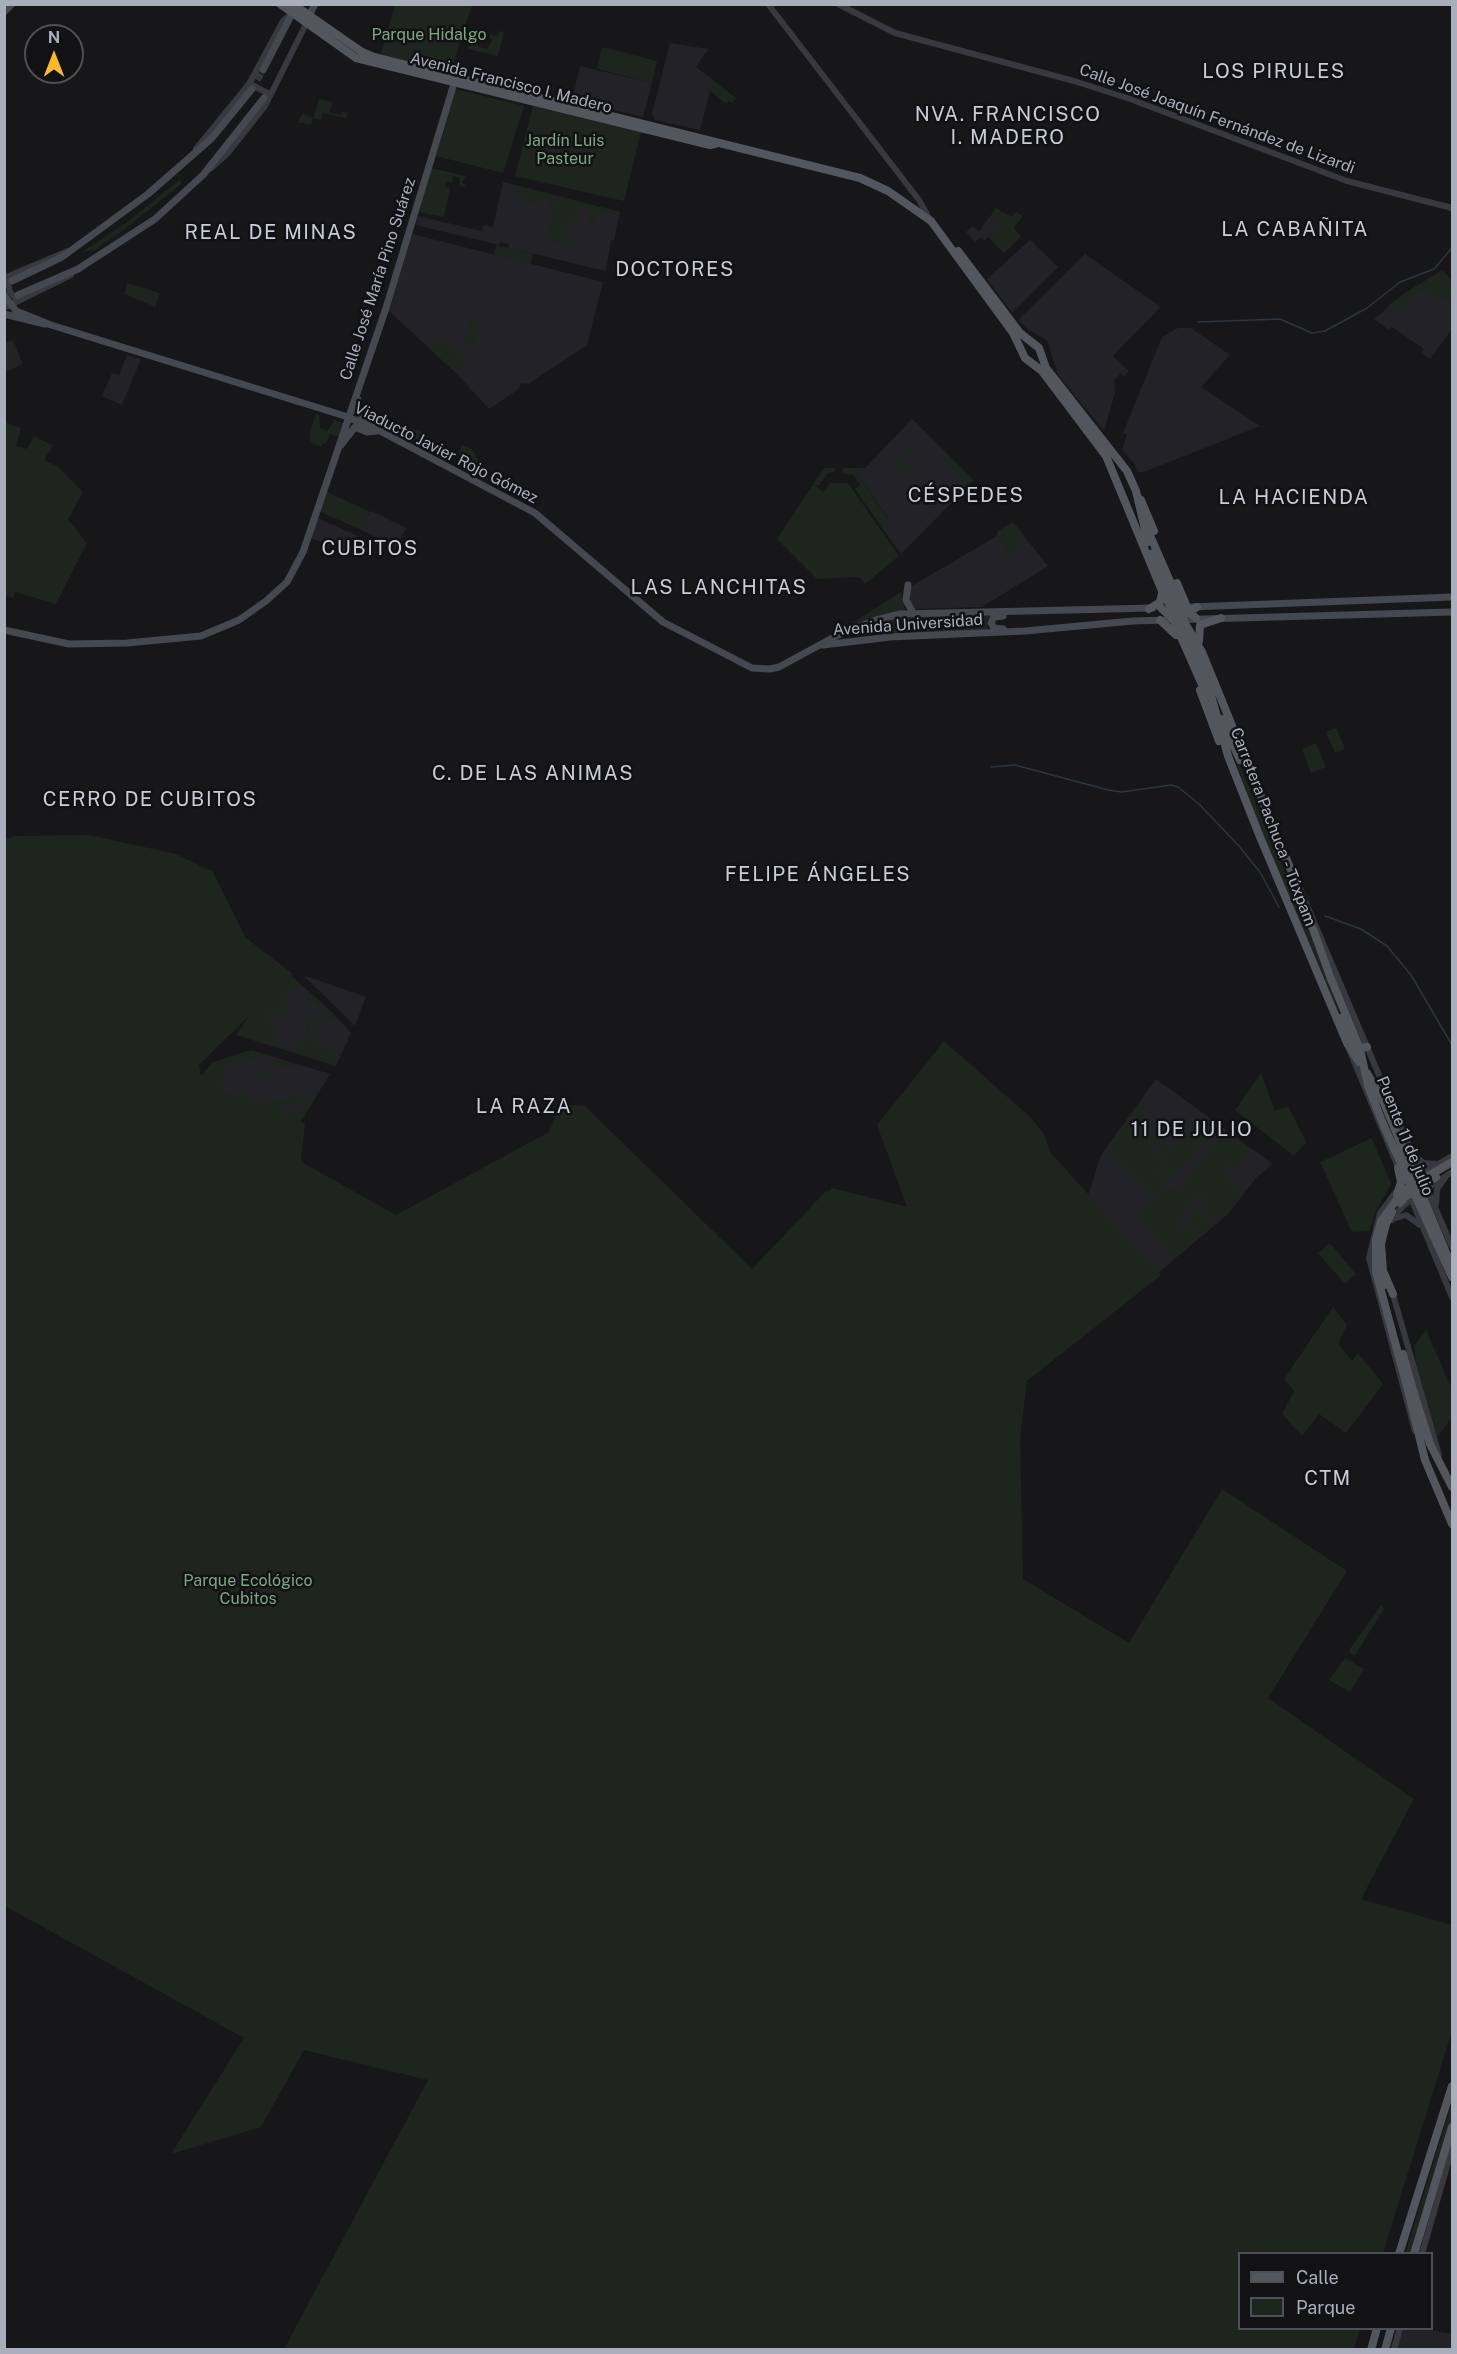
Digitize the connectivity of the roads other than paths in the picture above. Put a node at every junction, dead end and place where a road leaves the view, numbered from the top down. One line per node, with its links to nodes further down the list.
1 (12, 4): 6 (main road)
2 (280, 4): 5 (main road, Avenida Francisco I. Madero)
3 (768, 4): 14 (street)
4 (838, 4): 13 (street, Calle José Joaquín Fernández de Lizardi)
5 (301, 8): 7 (main road, Avenida Francisco I. Madero); 8 (main road, Avenida Francisco I. Madero); 9 (main road); 11 (street)
6 (4, 12)
7 (318, 22): 8 (main road); 10 (main road, Avenida Francisco I. Madero)
8 (306, 24): 10 (main road, Avenida Francisco I. Madero); 12 (street)
9 (263, 70)
10 (455, 79): 14 (main road, Avenida Francisco I. Madero); 22 (main road, Calle José María Pino Suárez)
11 (250, 86): 12 (street); 15 (main road)
12 (267, 96): 18 (main road)
13 (1452, 208)
14 (931, 221): 16 (main road, Avenida Francisco I. Madero)
15 (8, 278): 18 (street)
16 (976, 278): 26 (main road, Avenida Francisco I. Madero); 27 (main road, Avenida Francisco I. Madero)
17 (4, 295): 19 (main road)
18 (18, 298): 19 (street)
19 (7, 306): 21 (main road, Viaducto Javier Rojo Gómez)
20 (4, 314): 21 (main road, Viaducto Javier Rojo Gómez)
21 (51, 325): 23 (main road, Viaducto Javier Rojo Gómez)
22 (357, 393): 23 (main road, Calle José María Pino Suárez); 24 (main road)
23 (349, 417): 24 (main road, Viaducto Javier Rojo Gómez); 25 (main road, Calle José María Pino Suárez)
24 (380, 431): 25 (main road); 45 (main road, Viaducto Javier Rojo Gómez)
25 (338, 448): 43 (main road, Calle José María Pino Suárez)
26 (1115, 474): 28 (main road); 30 (main road, Avenida Francisco I. Madero)
27 (1136, 491): 28 (main road, Avenida Francisco I. Madero); 38 (main road)
28 (1141, 517): 38 (main road, Avenida Francisco I. Madero)
29 (908, 585): 37 (main road)
30 (1162, 591): 34 (main road); 38 (main road, Avenida Francisco I. Madero)
31 (1452, 597): 32 (main road)
32 (1400, 598): 33 (main road); 39 (main road)
33 (1197, 607): 38 (main road); 40 (main road)
34 (1156, 608): 35 (main road, Avenida Universidad); 38 (main road); 42 (main road)
35 (1043, 611): 37 (main road, Avenida Universidad); 44 (main road)
36 (1452, 612): 39 (main road)
37 (913, 613): 45 (main road, Avenida Universidad)
38 (1179, 613): 40 (main road); 42 (main road); 46 (main road, Carretera Pachuca - Túxpam); 47 (main road, Carretera Pachuca - Túxpam)
39 (1400, 613): 41 (main road)
40 (1197, 618): 41 (main road)
41 (1221, 618): 46 (main road)
42 (1160, 620): 44 (main road, Avenida Universidad); 48 (main road)
43 (7, 631)
44 (1025, 631): 45 (main road, Avenida Universidad)
45 (823, 645)
46 (1200, 646): 49 (main road, Carretera Pachuca - Túxpam)
47 (1215, 709): 48 (main road, Carretera Pachuca - Túxpam); 49 (main road)
48 (1228, 756): 52 (main road, Carretera Pachuca - Túxpam)
49 (1255, 784): 50 (main road, Carretera Pachuca - Túxpam)
50 (1297, 885): 51 (main road, Carretera Pachuca - Túxpam); 54 (street, Carretera Pachuca - Túxpam)
51 (1331, 979): 56 (main road, Puente 11 de julio, bridge)
52 (1329, 1002): 53 (main road, Carretera Pachuca - Túxpam); 54 (main road)
53 (1347, 1043): 55 (main road, Carretera Pachuca - Túxpam); 56 (street, Carretera Pachuca - Túxpam)
54 (1367, 1047): 57 (street, Carretera Pachuca - Túxpam)
55 (1359, 1062): 74 (main road, Puente 11 de julio, bridge)
56 (1384, 1131): 59 (street, Carretera Pachuca - Túxpam); 64 (street); 75 (main road, Puente 11 de julio, bridge); 76 (main road, bridge)
57 (1413, 1154): 61 (street); 63 (street, Carretera Pachuca - Túxpam)
58 (1452, 1156): 61 (street)
59 (1394, 1159): 64 (street, Carretera Pachuca - Túxpam); 67 (street)
60 (1452, 1162): 78 (main road, bridge)
61 (1441, 1163): 63 (street)
62 (1451, 1171): 65 (street); 69 (street); 78 (main road, bridge)
63 (1421, 1174): 64 (street); 65 (street, Carretera Pachuca - Túxpam)
64 (1408, 1182): 65 (street); 66 (street); 67 (street); 68 (street, Carretera Pachuca - Túxpam)
65 (1427, 1187): 66 (street); 69 (street, Carretera Pachuca - Túxpam)
66 (1418, 1194): 68 (street); 71 (street)
67 (1392, 1196): 79 (street)
68 (1411, 1199): 70 (street); 72 (street, Carretera Pachuca - Túxpam)
69 (1436, 1208): 71 (street, Carretera Pachuca - Túxpam)
70 (1391, 1222): 72 (street); 76 (street)
71 (1443, 1226): 73 (street, Carretera Pachuca - Túxpam)
72 (1423, 1227): 77 (street, Carretera Pachuca - Túxpam)
73 (1452, 1247)
74 (1452, 1268)
75 (1452, 1277)
76 (1393, 1294): 80 (street)
77 (1452, 1297)
78 (1411, 1394): 79 (main road); 80 (main road)
79 (1419, 1442): 82 (main road)
80 (1443, 1466): 81 (main road)
81 (1452, 1487)
82 (1452, 1524)
83 (1452, 2086): 86 (main road)
84 (1452, 2127): 87 (main road)
85 (1452, 2149): 88 (street)
86 (1400, 2252)
87 (1414, 2252)
88 (1422, 2252)
89 (1376, 2330): 92 (main road)
90 (1390, 2330): 93 (main road)
91 (1399, 2330): 94 (street)
92 (1371, 2349)
93 (1385, 2349)
94 (1394, 2349)

